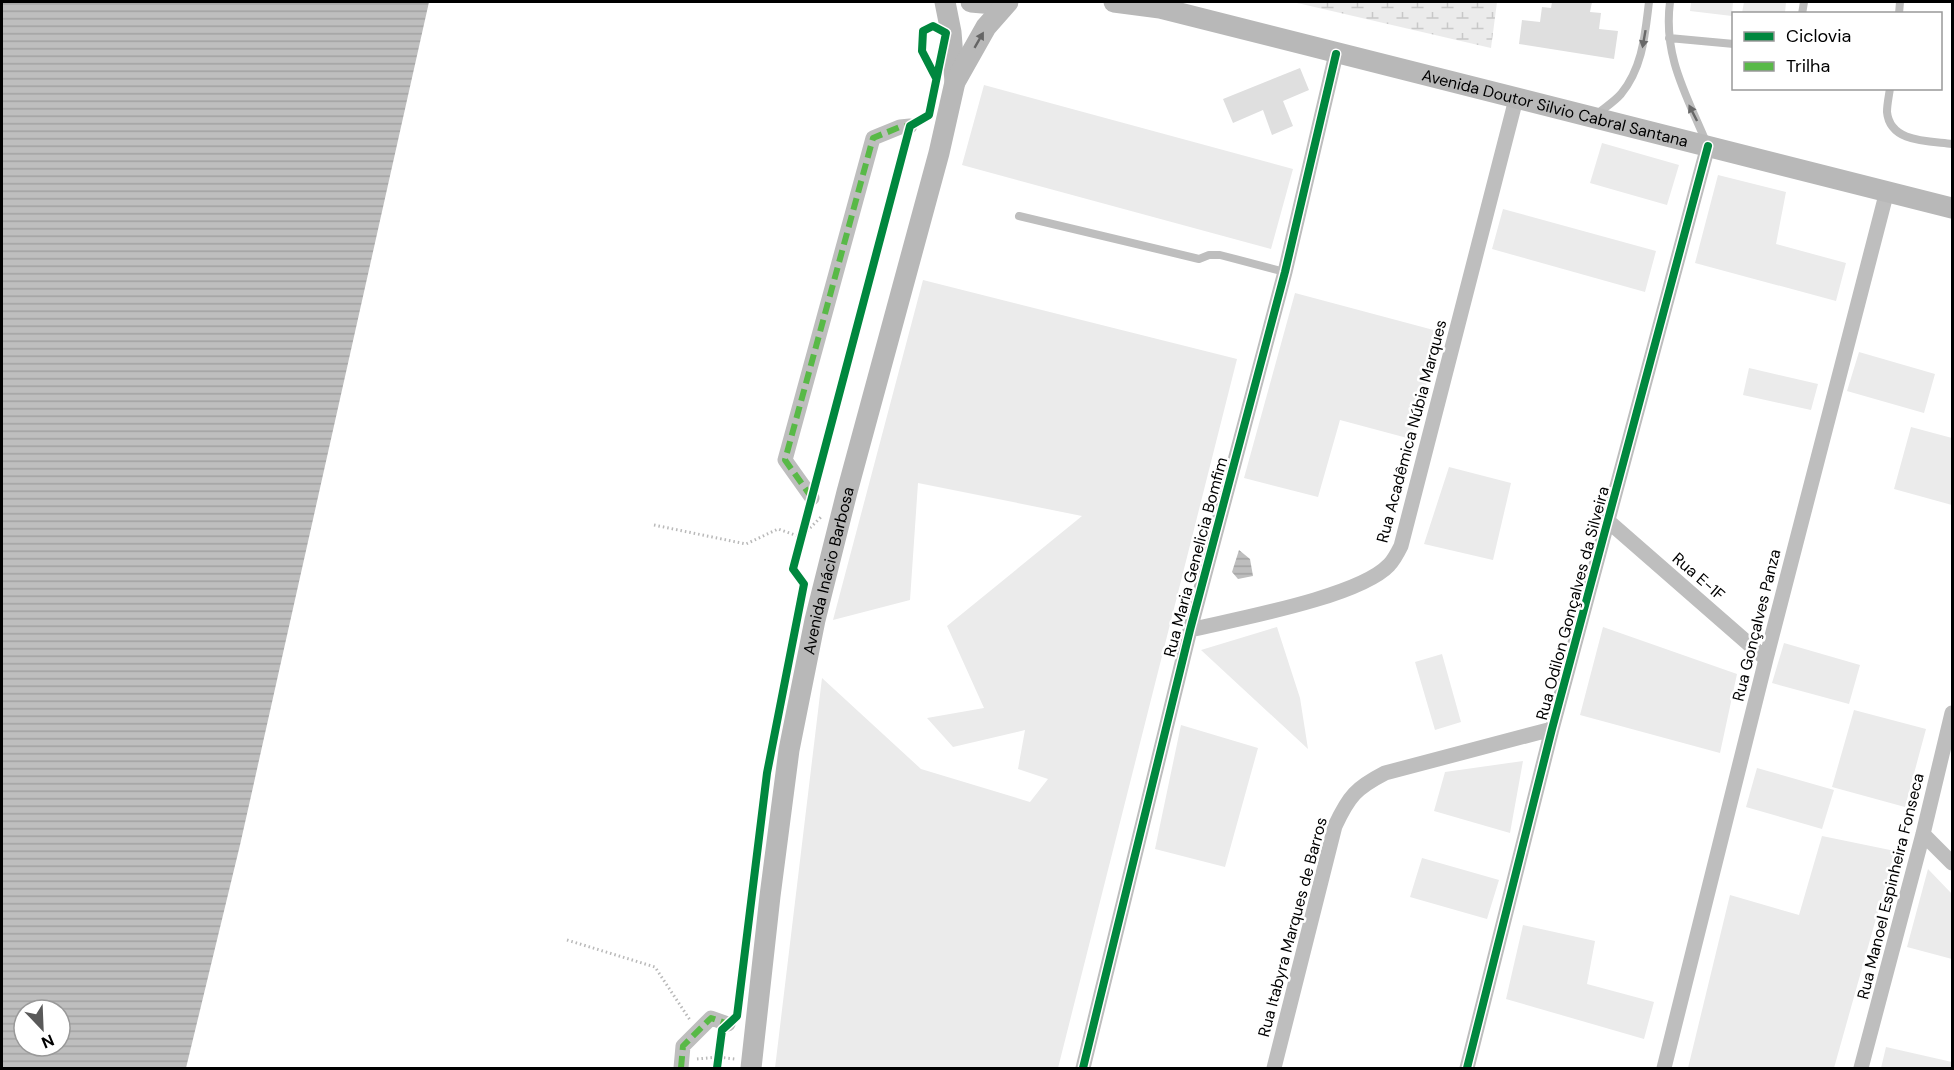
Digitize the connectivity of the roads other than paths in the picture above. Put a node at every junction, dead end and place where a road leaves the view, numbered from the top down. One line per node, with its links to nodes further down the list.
1 (945, 2): 11 (main road, Avenida Inácio Barbosa)
2 (971, 2): 3 (main road)
3 (1007, 2): 11 (main road, Avenida Inácio Barbosa, one-way to 3)
4 (1114, 2): 7 (main road, Avenida Doutor Silvio Cabral Santana)
5 (1649, 2): 14 (lane, one-way to 14)
6 (1670, 2): 8 (lane)
7 (1152, 5): 10 (main road, Avenida Doutor Silvio Cabral Santana)
8 (1669, 38): 9 (lane); 17 (lane, one-way to 8)
9 (1732, 44)
10 (1336, 54): 13 (main road, Avenida Doutor Silvio Cabral Santana); 21 (street, Rua Maria Genelicia Bomfim)
11 (955, 82): 32 (main road, Avenida Inácio Barbosa)
12 (1890, 90): 16 (lane)
13 (1516, 99): 14 (main road, Avenida Doutor Silvio Cabral Santana); 24 (street, Rua Acadêmica Núbia Marques)
14 (1594, 117): 17 (main road, Avenida Doutor Silvio Cabral Santana)
15 (910, 126): 22 (street)
16 (1953, 144)
17 (1708, 146): 18 (main road, Avenida Doutor Silvio Cabral Santana); 23 (street, Rua Odilon Gonçalves da Silveira)
18 (1887, 191): 19 (main road, Avenida Doutor Silvio Cabral Santana); 25 (street, Rua Gonçalves Panza)
19 (1949, 203)
20 (1019, 216): 21 (lane)
21 (1285, 272): 24 (street, Rua Maria Genelicia Bomfim)
22 (812, 498)
23 (1608, 521): 25 (street, Rua E-1F); 27 (street, Rua Odilon Gonçalves da Silveira)
24 (1190, 630): 33 (street, Rua Maria Genelicia Bomfim)
25 (1766, 659): 36 (street, Rua Gonçalves Panza)
26 (1953, 712): 28 (street, Rua Manoel Espinheira Fonseca)
27 (1552, 729): 34 (street, Rua Itabyra Marques de Barros); 35 (street, Rua Odilon Gonçalves da Silveira)
28 (1923, 834): 29 (street); 37 (street, Rua Manoel Espinheira Fonseca)
29 (1953, 863)
30 (728, 1024): 31 (street)
31 (681, 1064)
32 (751, 1065)
33 (1083, 1068)
34 (1274, 1068)
35 (1467, 1068)
36 (1664, 1068)
37 (1861, 1068)

